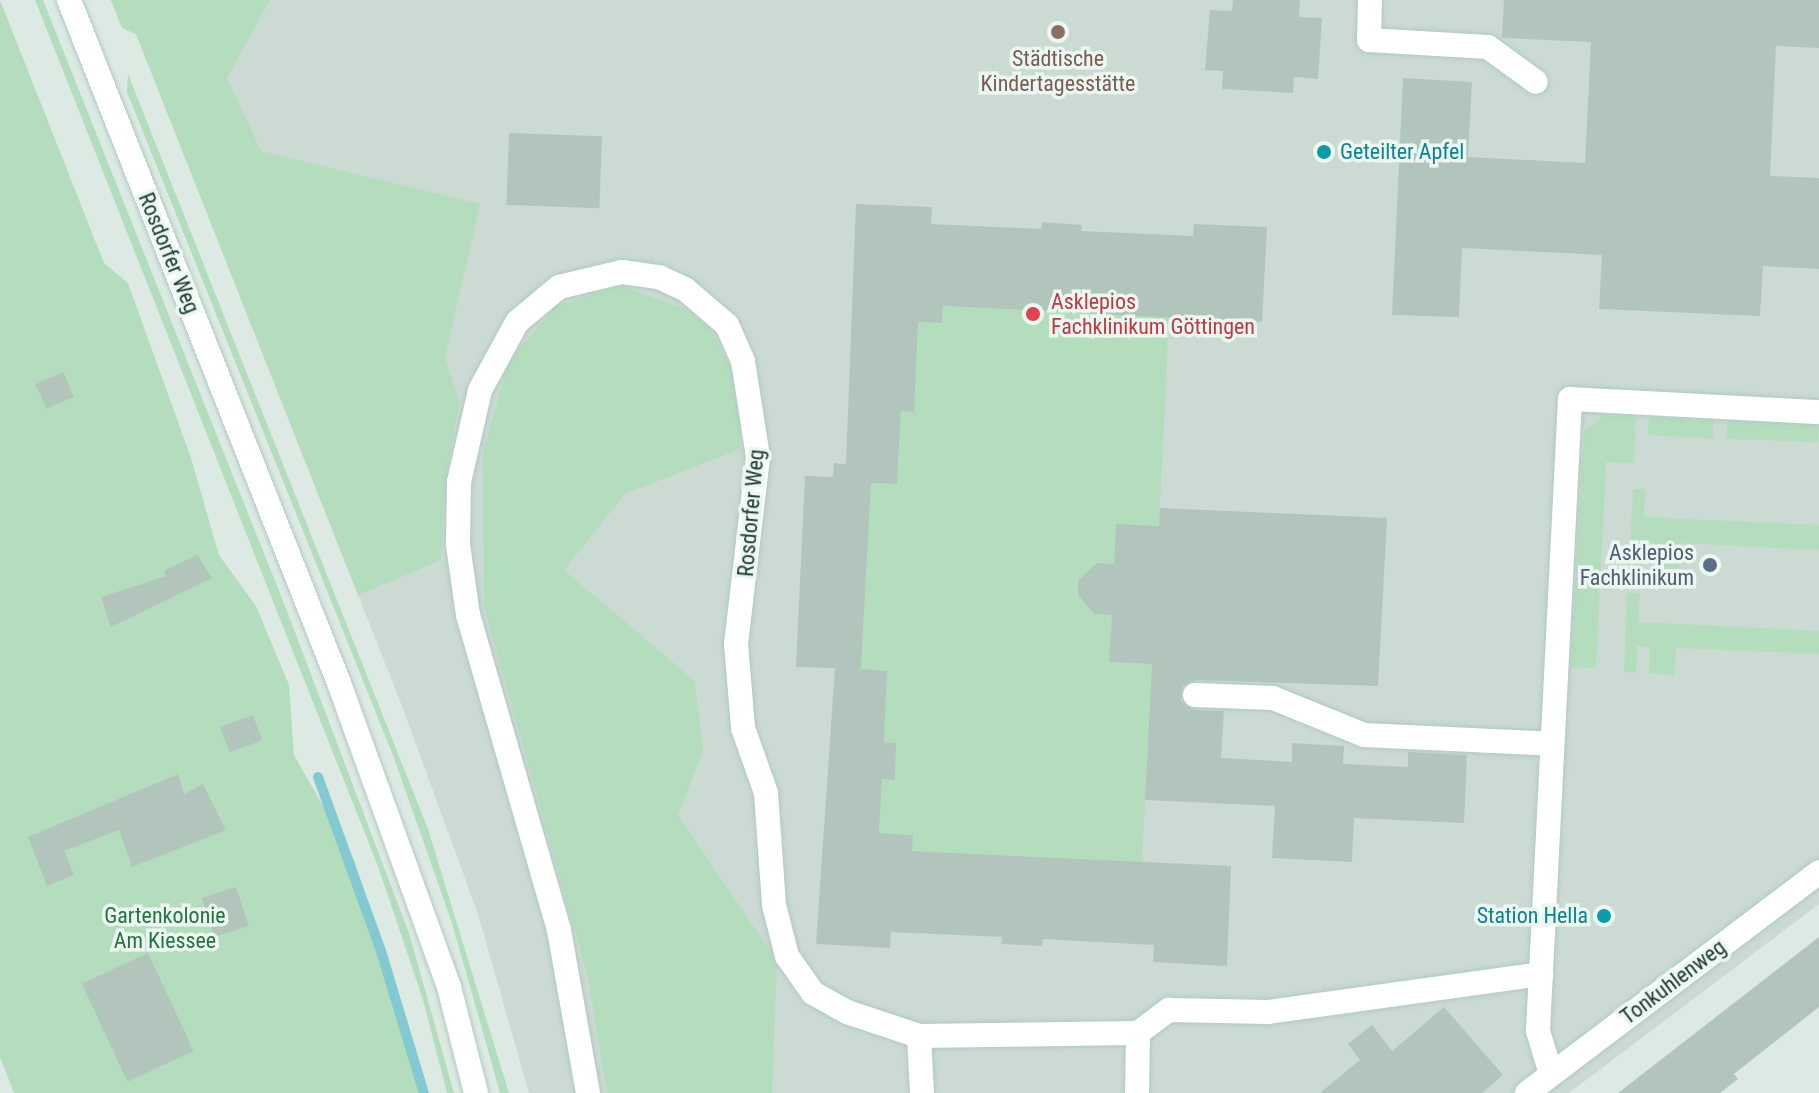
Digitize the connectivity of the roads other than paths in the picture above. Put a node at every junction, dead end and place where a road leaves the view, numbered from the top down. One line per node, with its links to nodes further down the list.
1 (69, 0): 12 (street, Rosdorfer Weg)
2 (1370, 0): 3 (street)
3 (1536, 82)
4 (1819, 412): 6 (street)
5 (1195, 695): 6 (street)
6 (1552, 744): 8 (street)
7 (1819, 872): 11 (street, Tonkuhlenweg)
8 (1541, 974): 9 (street); 11 (street)
9 (1138, 1033): 10 (street, Rosdorfer Weg); 15 (street)
10 (919, 1036): 13 (street, Rosdorfer Weg); 14 (street)
11 (1551, 1074): 16 (street, Tonkuhlenweg)
12 (476, 1093)
13 (588, 1093)
14 (922, 1093)
15 (1137, 1093)
16 (1527, 1093)

